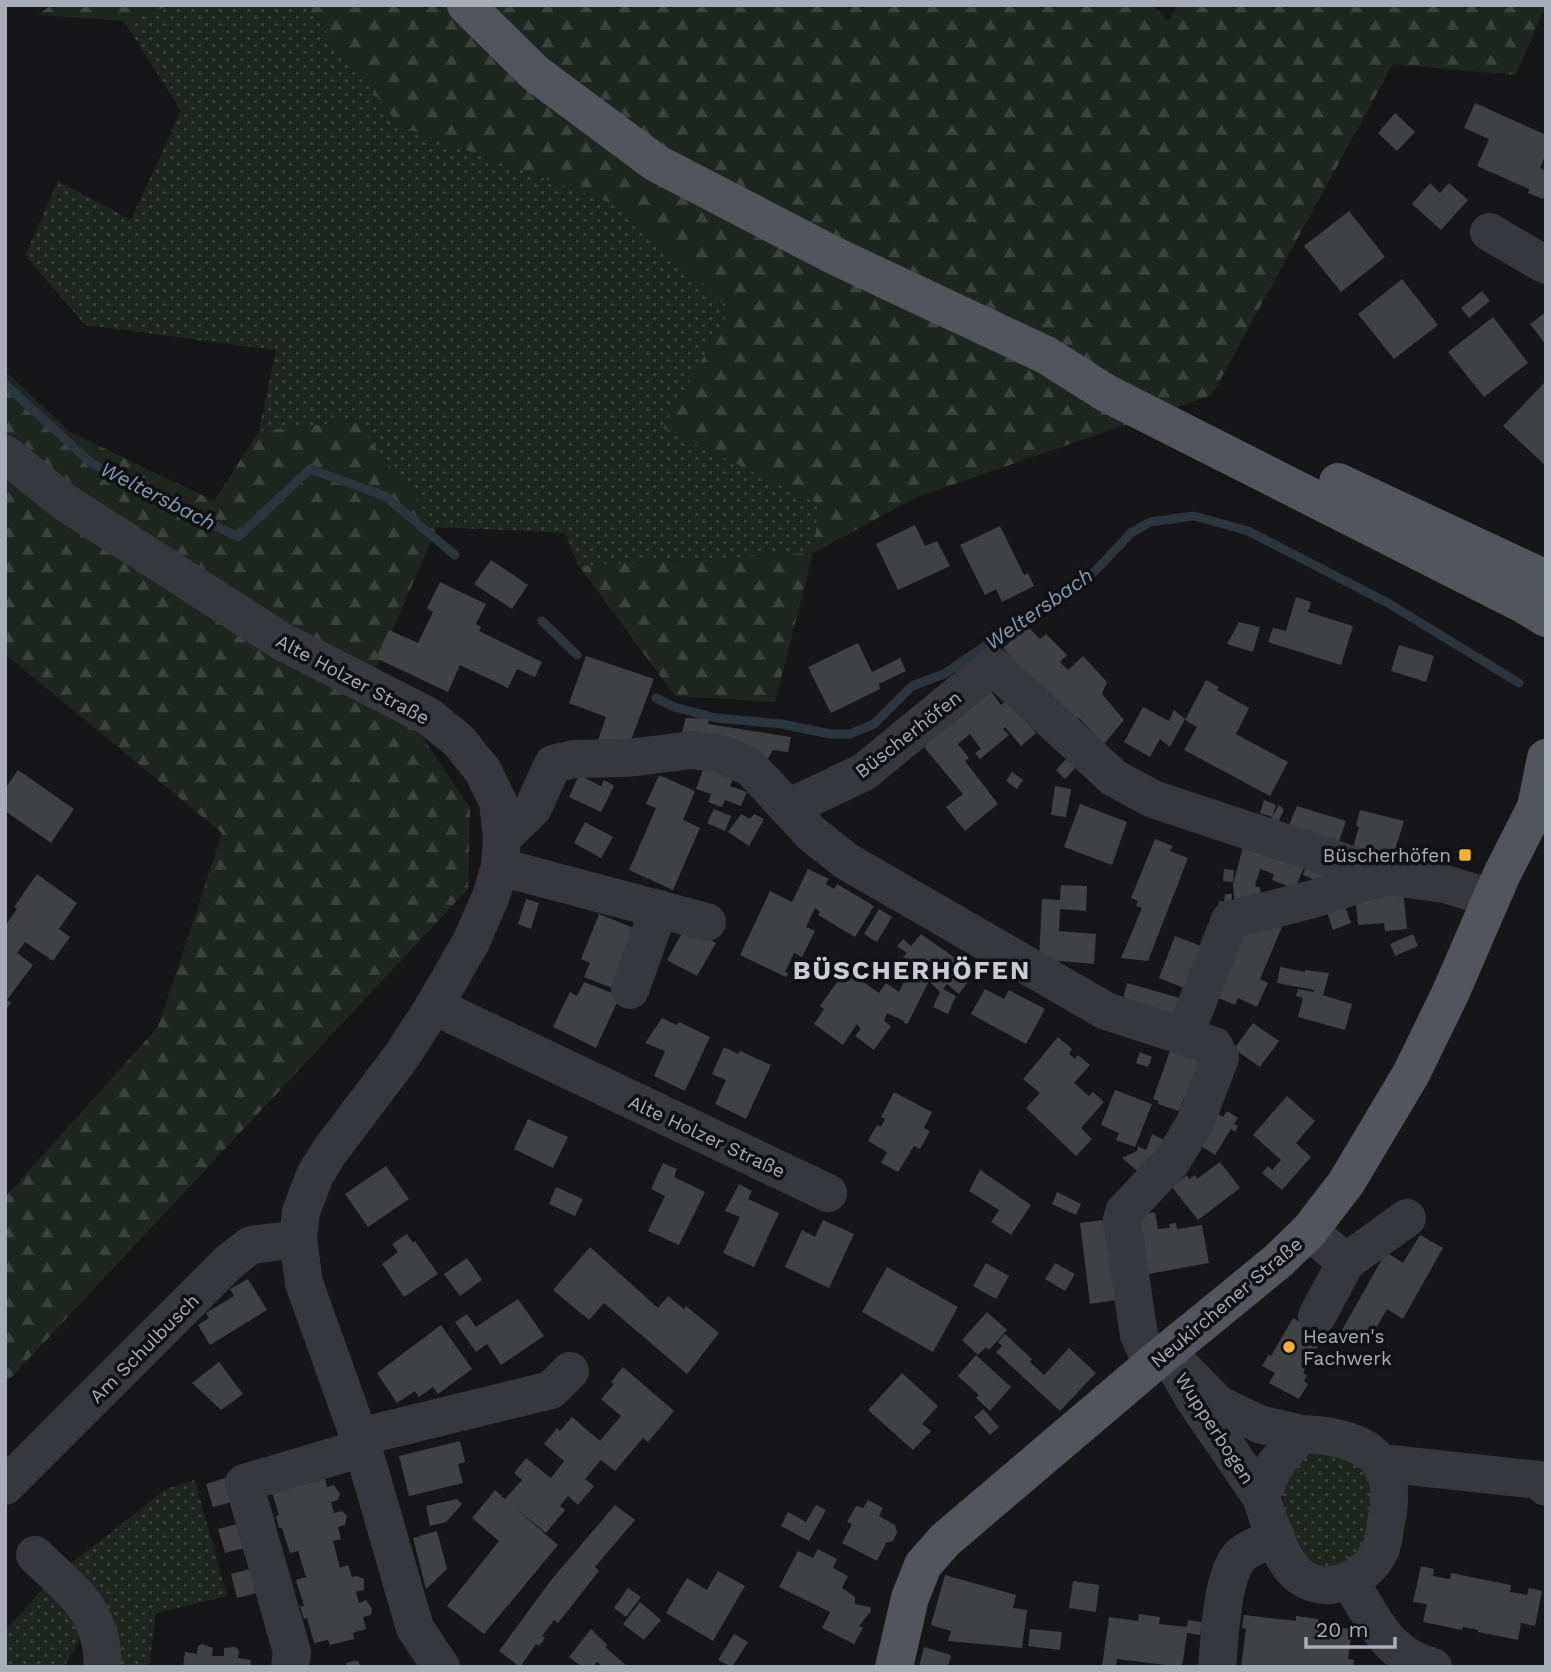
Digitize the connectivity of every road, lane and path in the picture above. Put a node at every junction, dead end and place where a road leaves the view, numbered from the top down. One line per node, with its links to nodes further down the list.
1 (466, 5): 4 (main road)
2 (1489, 232): 3 (street)
3 (1546, 265)
4 (1046, 355): 6 (main road); 7 (main road)
5 (5, 454): 11 (street, Alte Holzer Straße)
6 (1546, 579)
7 (1546, 618)
8 (1546, 758): 9 (main road, Neukirchener Straße)
9 (1541, 801): 13 (main road, Neukirchener Straße)
10 (788, 808): 11 (street); 12 (street, Büscherhöfen); 18 (street)
11 (501, 853): 14 (street); 17 (street, Alte Holzer Straße)
12 (1385, 876): 13 (street, Büscherhöfen); 18 (street, Büscherhöfen)
13 (1491, 898): 21 (main road, Neukirchener Straße)
14 (659, 909): 15 (street); 16 (street)
15 (707, 922)
16 (630, 990)
17 (434, 1006): 19 (street, Alte Holzer Straße); 22 (street, Alte Holzer Straße)
18 (1184, 1036): 25 (street)
19 (828, 1193)
20 (1407, 1218): 23 (street)
21 (1309, 1231): 23 (street); 25 (main road, Neukirchener Straße)
22 (298, 1239): 28 (street, Alte Holzer Straße); 31 (street, Am Schulbusch)
23 (1346, 1262): 24 (street)
24 (1317, 1316)
25 (1160, 1358): 27 (street, Wupperbogen); 32 (street, Wupperbogen); 39 (main road, Neukirchener Straße)
26 (570, 1371): 28 (street)
27 (1301, 1434): 29 (street); 32 (street)
28 (361, 1443): 37 (street); 38 (street, Alte Holzer Straße)
29 (1381, 1463): 30 (street); 35 (street)
30 (1544, 1481)
31 (5, 1486)
32 (1261, 1497): 33 (street)
33 (1276, 1537): 35 (street); 40 (street)
34 (35, 1555): 36 (street)
35 (1350, 1582): 41 (street)
36 (103, 1667)
37 (290, 1667)
38 (441, 1667)
39 (894, 1667)
40 (1217, 1667)
41 (1433, 1667)

